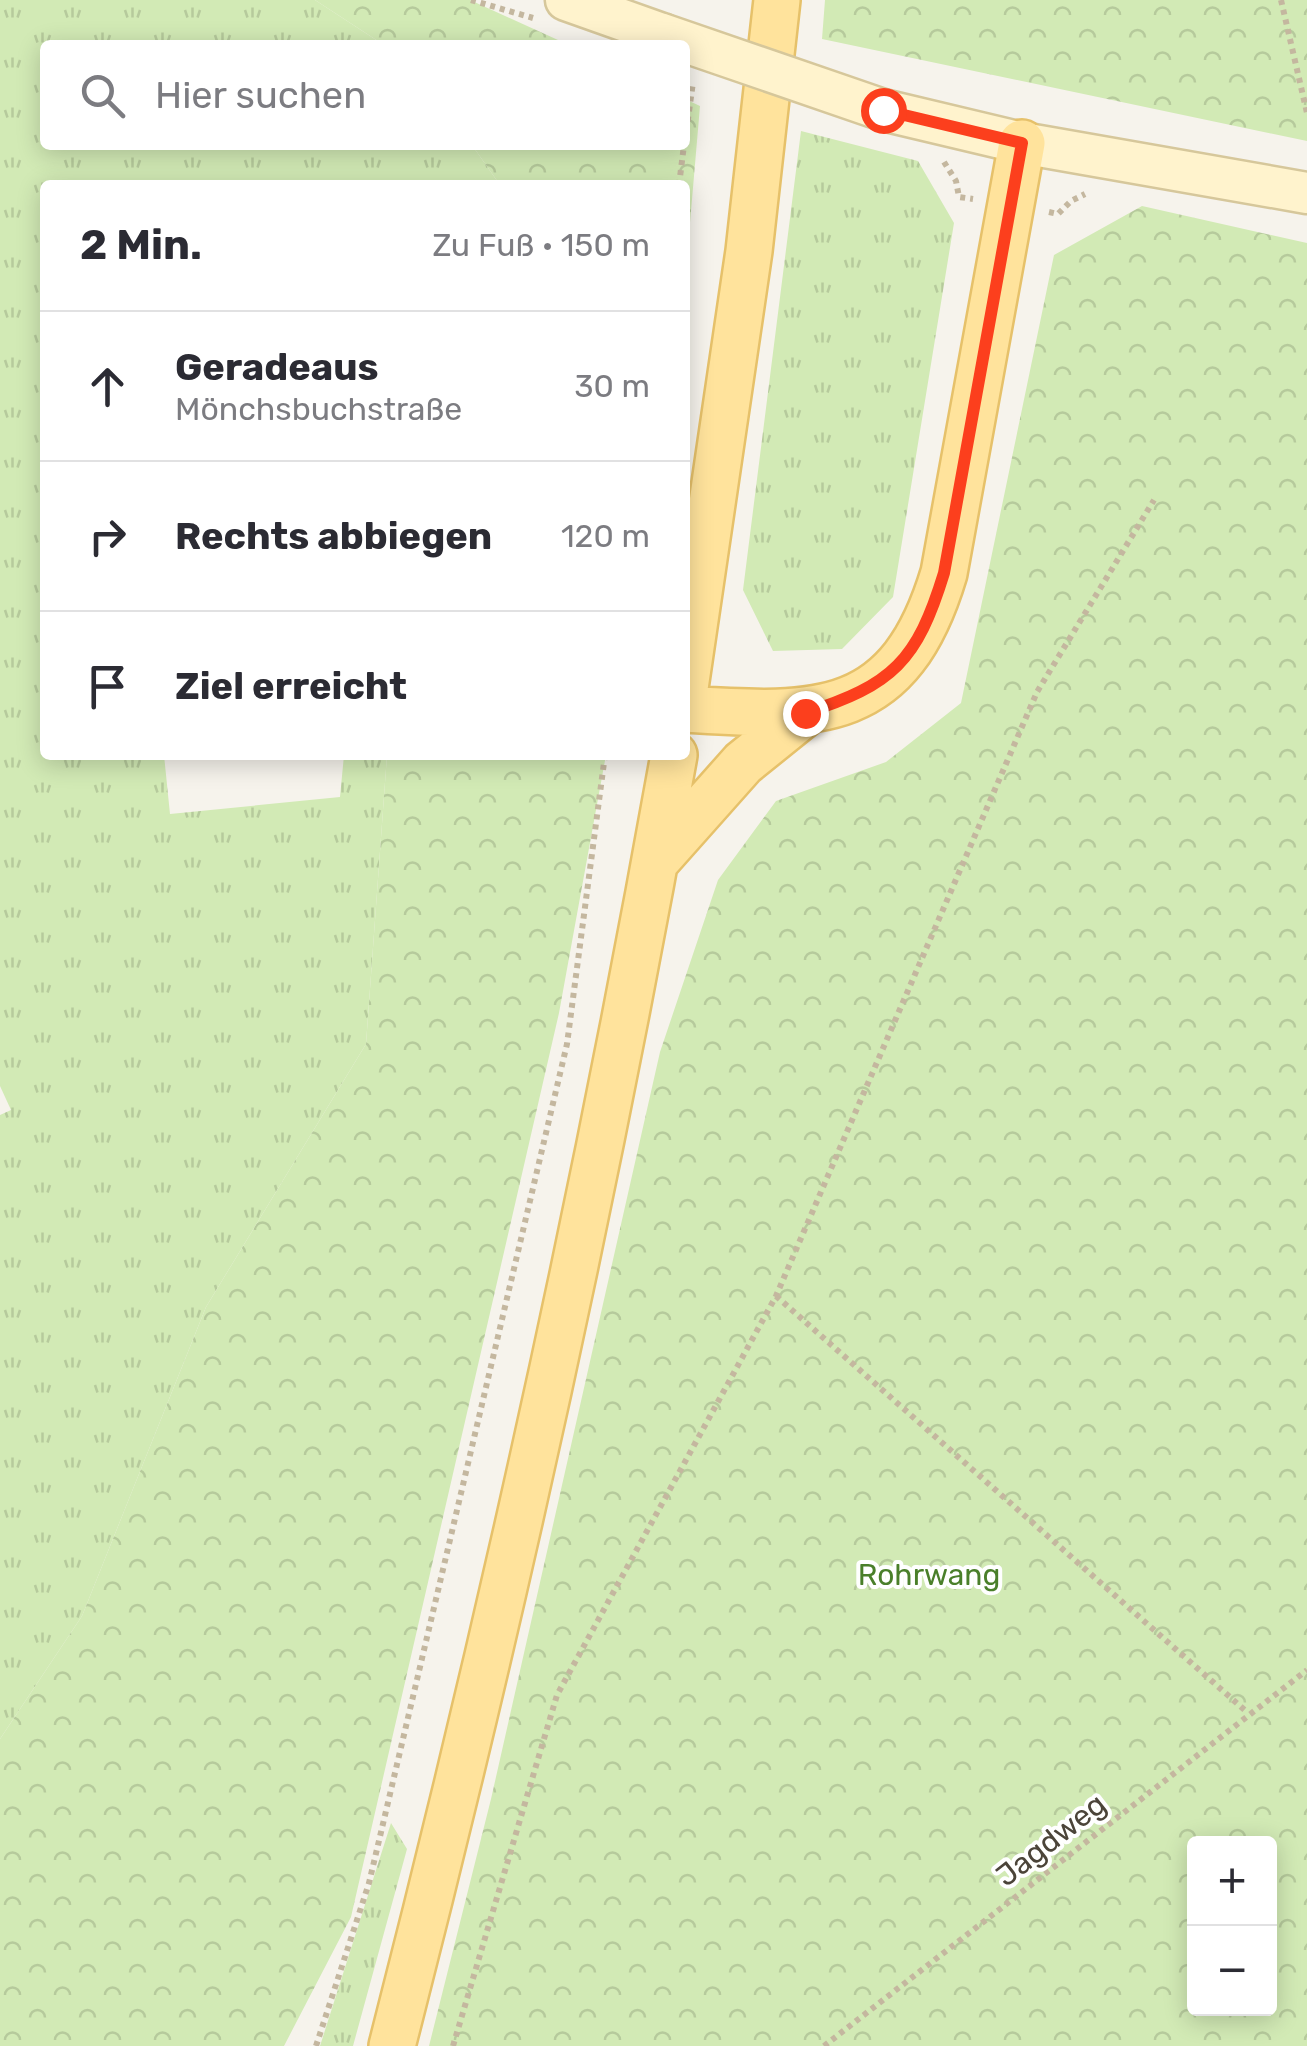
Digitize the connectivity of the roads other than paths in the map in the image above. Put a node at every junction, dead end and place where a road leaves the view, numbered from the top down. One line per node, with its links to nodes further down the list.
1 (566, 0): 3 (street, bridge)
2 (777, 0): 7 (main road)
3 (679, 40)
4 (690, 44): 5 (street, bridge)
5 (1022, 143): 6 (street); 9 (main road)
6 (1307, 194)
7 (690, 654)
8 (690, 709): 9 (main road)
9 (805, 713): 11 (main road)
10 (673, 760): 11 (main road)
11 (655, 862): 12 (main road)
12 (392, 2046)

